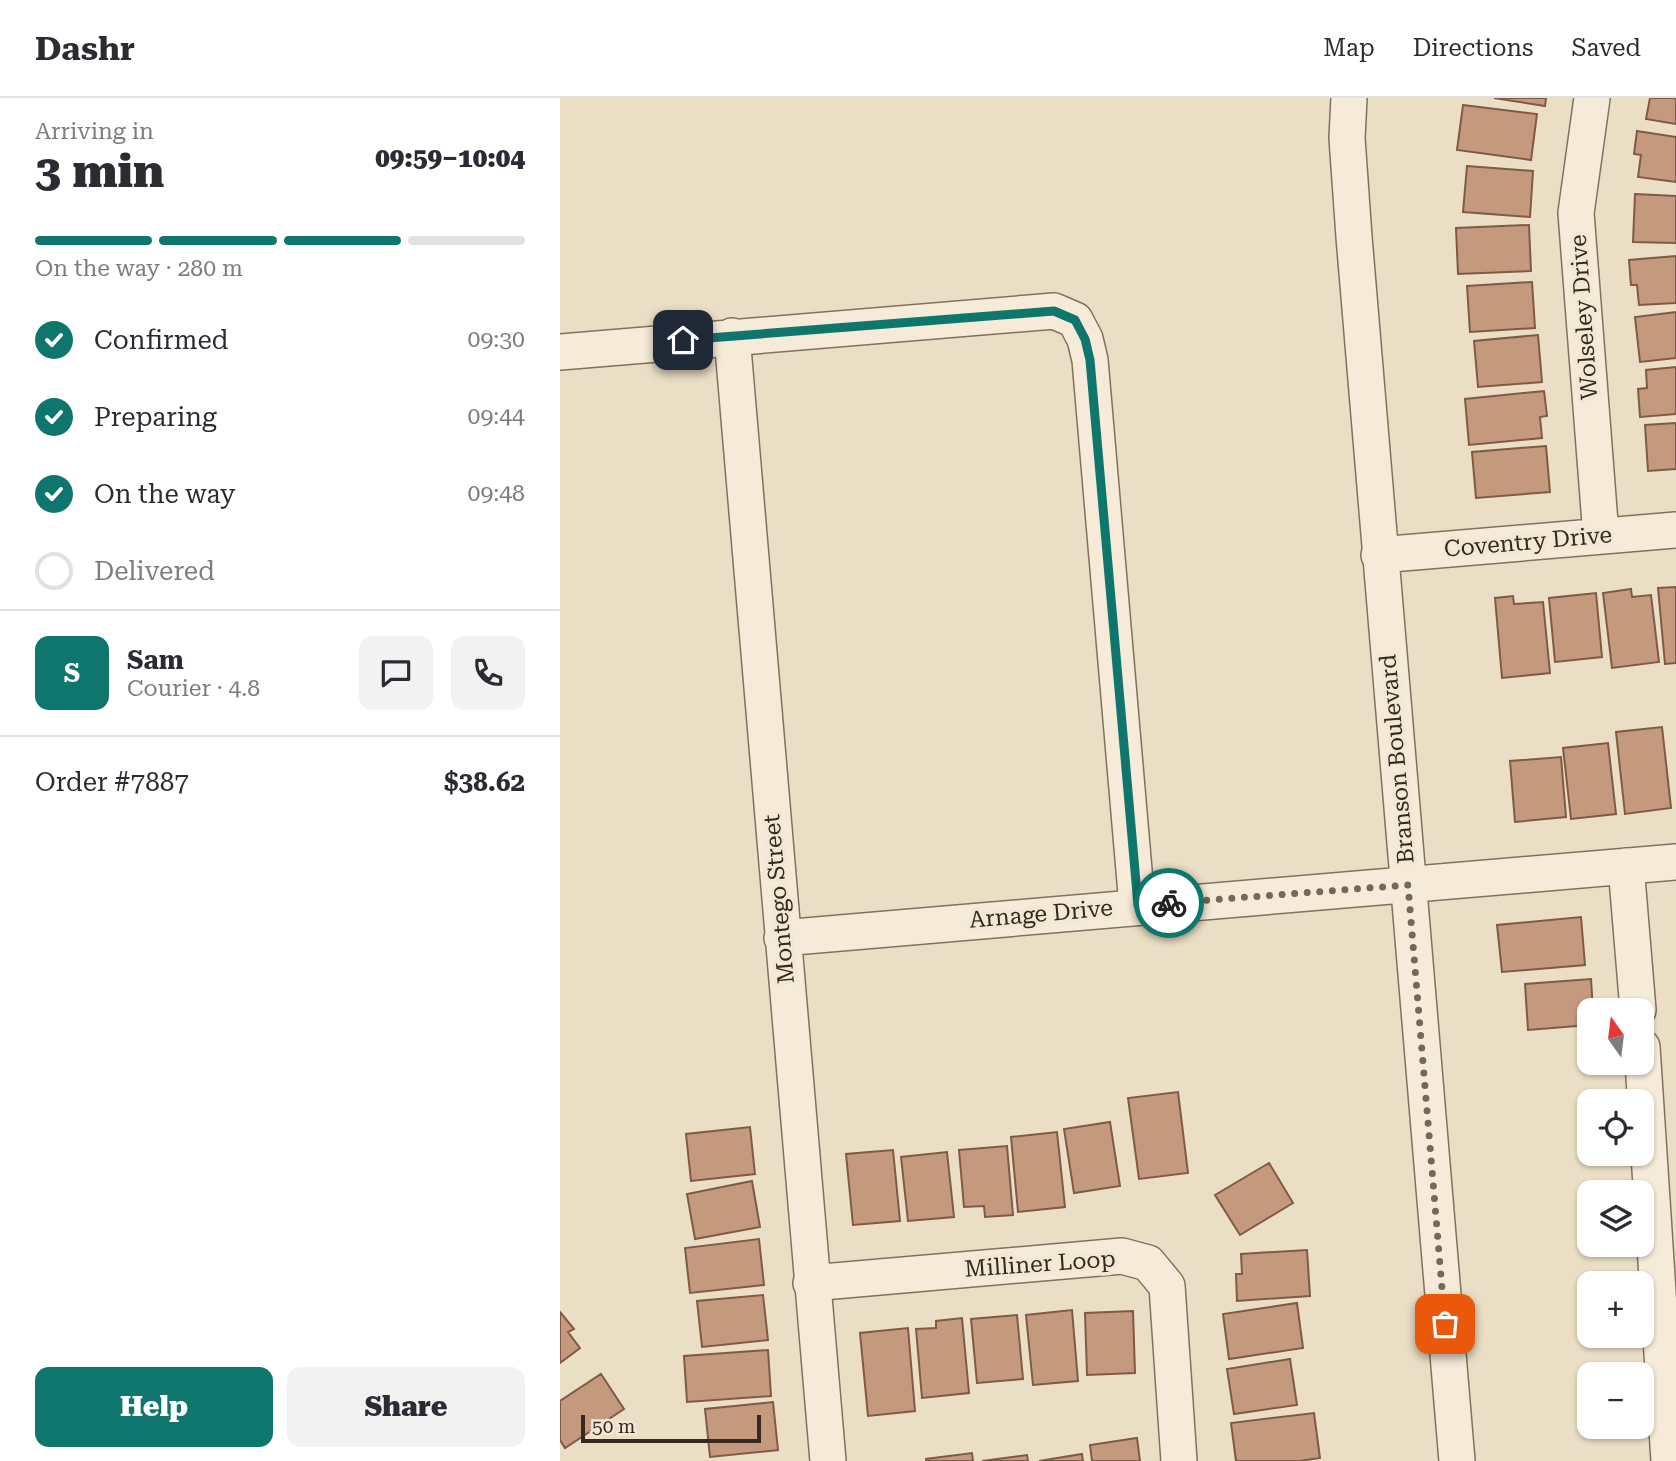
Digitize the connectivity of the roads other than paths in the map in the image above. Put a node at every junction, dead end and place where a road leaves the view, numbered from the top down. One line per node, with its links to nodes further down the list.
1 (1349, 98): 7 (street, Branson Boulevard)
2 (1592, 98): 6 (street, Wolseley Drive)
3 (732, 336): 4 (street); 11 (street); 12 (street, Montego Street)
4 (560, 352)
5 (1676, 530): 6 (street, Coventry Drive)
6 (1601, 536): 7 (street, Coventry Drive)
7 (1379, 555): 10 (street, Branson Boulevard)
8 (1676, 862): 9 (street, Arnage Drive)
9 (1626, 866): 10 (street, Arnage Drive); 13 (street)
10 (1408, 885): 11 (street, Arnage Drive); 19 (street, Branson Boulevard)
11 (1138, 905): 12 (street, Arnage Drive)
12 (782, 938): 16 (street, Montego Street)
13 (1637, 998)
14 (1646, 1075): 15 (street)
15 (1664, 1199): 20 (street)
16 (811, 1283): 17 (street, Montego Street); 18 (street, Milliner Loop)
17 (828, 1461)
18 (1180, 1461)
19 (1457, 1461)
20 (1669, 1461)

